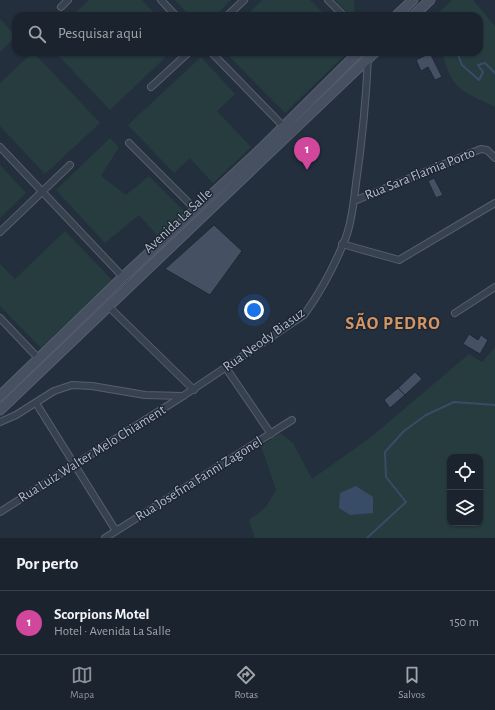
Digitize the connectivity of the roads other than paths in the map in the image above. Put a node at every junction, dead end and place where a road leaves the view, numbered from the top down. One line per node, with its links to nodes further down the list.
1 (68, 0): 7 (street)
2 (161, 0): 8 (street)
3 (244, 0): 9 (street)
4 (328, 0): 10 (street)
5 (413, 0): 11 (main road)
6 (430, 0): 12 (main road)
7 (61, 7)
8 (172, 12)
9 (231, 12)
10 (340, 12)
11 (400, 12)
12 (417, 12)
13 (185, 56): 18 (street)
14 (215, 56): 19 (street)
15 (355, 56): 19 (main road, Avenida La Salle)
16 (371, 56): 22 (main road, Avenida La Salle)
17 (372, 56): 26 (street, Rua Neody Biasuz)
18 (151, 87)
19 (284, 127): 22 (main road, Avenida La Salle)
20 (129, 143): 28 (street)
21 (0, 147): 25 (street)
22 (266, 150): 28 (main road, Avenida La Salle); 32 (main road, Avenida La Salle)
23 (495, 158): 26 (street, Rua Sara Flamia Porto)
24 (70, 165): 25 (street)
25 (42, 192): 29 (street); 33 (street)
26 (354, 201): 30 (street, Rua Neody Biasuz)
27 (495, 203): 30 (street)
28 (196, 210): 31 (main road, Avenida La Salle)
29 (0, 232)
30 (342, 244): 39 (street, Rua Neody Biasuz)
31 (152, 251): 32 (main road); 33 (main road, Avenida La Salle)
32 (159, 258): 35 (main road, Avenida La Salle)
33 (123, 277): 38 (main road, Avenida La Salle)
34 (495, 287): 36 (street)
35 (108, 306): 40 (street); 44 (main road, Avenida La Salle)
36 (455, 313)
37 (0, 318): 38 (street)
38 (39, 359): 41 (main road, Avenida La Salle)
39 (226, 368): 40 (street, Rua Neody Biasuz); 47 (street)
40 (194, 390): 42 (street, Rua Neody Biasuz)
41 (0, 396)
42 (183, 396): 43 (street); 48 (street, Rua Luiz Walter Melo Chiament)
43 (36, 403): 46 (street); 48 (street)
44 (0, 410)
45 (292, 420): 47 (street, Rua Josefina Fanni Zagonel)
46 (0, 422)
47 (271, 434): 50 (street, Rua Josefina Fanni Zagonel)
48 (74, 466): 49 (street, Rua Luiz Walter Melo Chiament); 50 (street)
49 (0, 512)
50 (116, 531): 51 (street, Rua Josefina Fanni Zagonel)
51 (105, 538)

